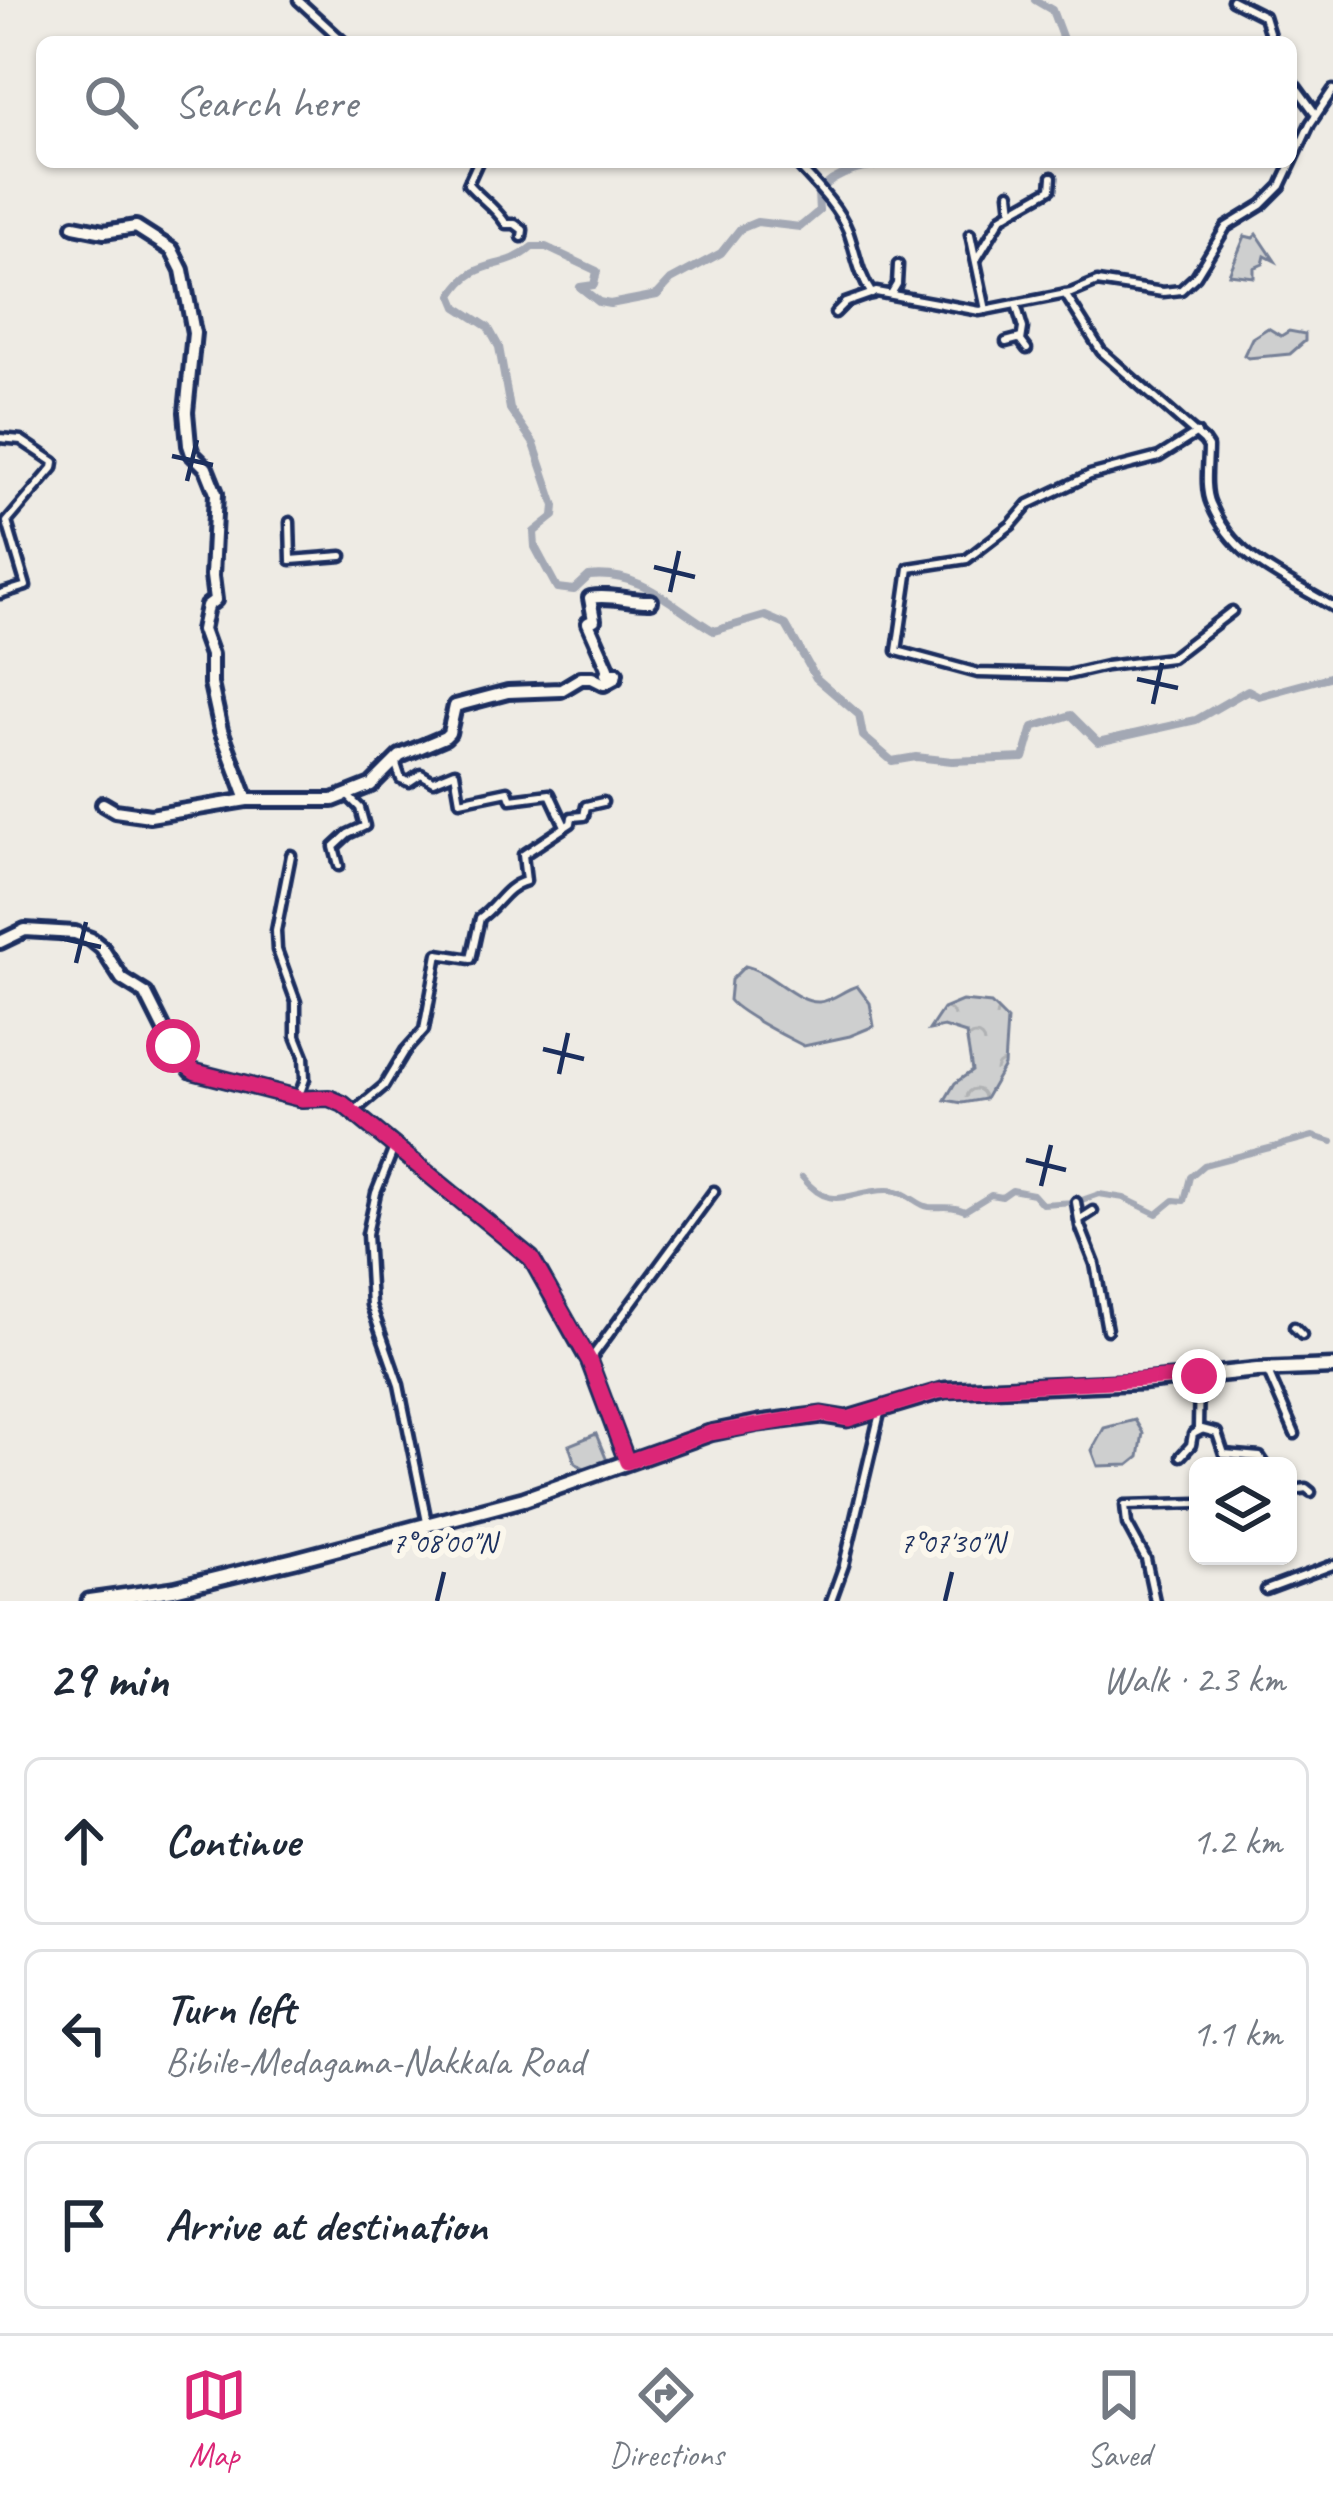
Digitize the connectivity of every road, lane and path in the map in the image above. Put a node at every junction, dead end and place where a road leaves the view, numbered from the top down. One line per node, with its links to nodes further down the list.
1 (298, 0): 3 (street)
2 (1232, 0): 4 (street)
3 (337, 36)
4 (1270, 36)
5 (1297, 88): 7 (street)
6 (1333, 90): 7 (street)
7 (1315, 113): 8 (street)
8 (1297, 152)
9 (475, 168): 17 (street)
10 (801, 168): 20 (street)
11 (1289, 168): 22 (street)
12 (1052, 177): 14 (street)
13 (1010, 193): 14 (street)
14 (1012, 211): 18 (street)
15 (74, 226): 39 (main road)
16 (970, 234): 18 (street)
17 (522, 237)
18 (976, 260): 24 (street)
19 (898, 265): 21 (street)
20 (872, 294): 21 (street); 25 (street)
21 (891, 294): 24 (street)
22 (1065, 294): 23 (street); 29 (street)
23 (1016, 304): 24 (street); 26 (street)
24 (986, 310)
25 (835, 313)
26 (1021, 338): 27 (street); 28 (street)
27 (1006, 342)
28 (1027, 349)
29 (1197, 433): 35 (street); 36 (street)
30 (0, 438): 33 (street)
31 (290, 522): 32 (street)
32 (342, 556)
33 (0, 594)
34 (651, 601): 37 (main road)
35 (1333, 607)
36 (1232, 611)
37 (395, 760): 38 (main road); 42 (street)
38 (348, 796): 39 (main road); 44 (street)
39 (247, 800): 41 (main road)
40 (603, 802): 42 (street)
41 (103, 804)
42 (566, 826): 47 (street)
43 (291, 855): 46 (street)
44 (339, 866)
45 (0, 942): 46 (main road)
46 (298, 1098): 47 (main road)
47 (352, 1113): 48 (main road)
48 (394, 1148): 56 (main road); 69 (street)
49 (714, 1191): 56 (street)
50 (1076, 1202): 52 (street)
51 (1094, 1211): 52 (street)
52 (1079, 1220): 54 (street)
53 (1294, 1327): 55 (street)
54 (1107, 1330)
55 (1301, 1335)
56 (589, 1360): 65 (main road)
57 (1332, 1368): 58 (main road)
58 (1267, 1369): 59 (main road); 62 (street)
59 (1199, 1376): 60 (main road); 61 (street)
60 (879, 1408): 65 (main road); 73 (street)
61 (1202, 1430): 63 (street); 64 (street)
62 (1295, 1434)
63 (1181, 1456)
64 (1260, 1457)
65 (627, 1462): 69 (main road)
66 (1297, 1490): 67 (street)
67 (1311, 1492)
68 (1189, 1503): 74 (street)
69 (427, 1522): 72 (main road)
70 (1333, 1565): 71 (street)
71 (1266, 1590)
72 (89, 1601)
73 (831, 1601)
74 (1155, 1601)

